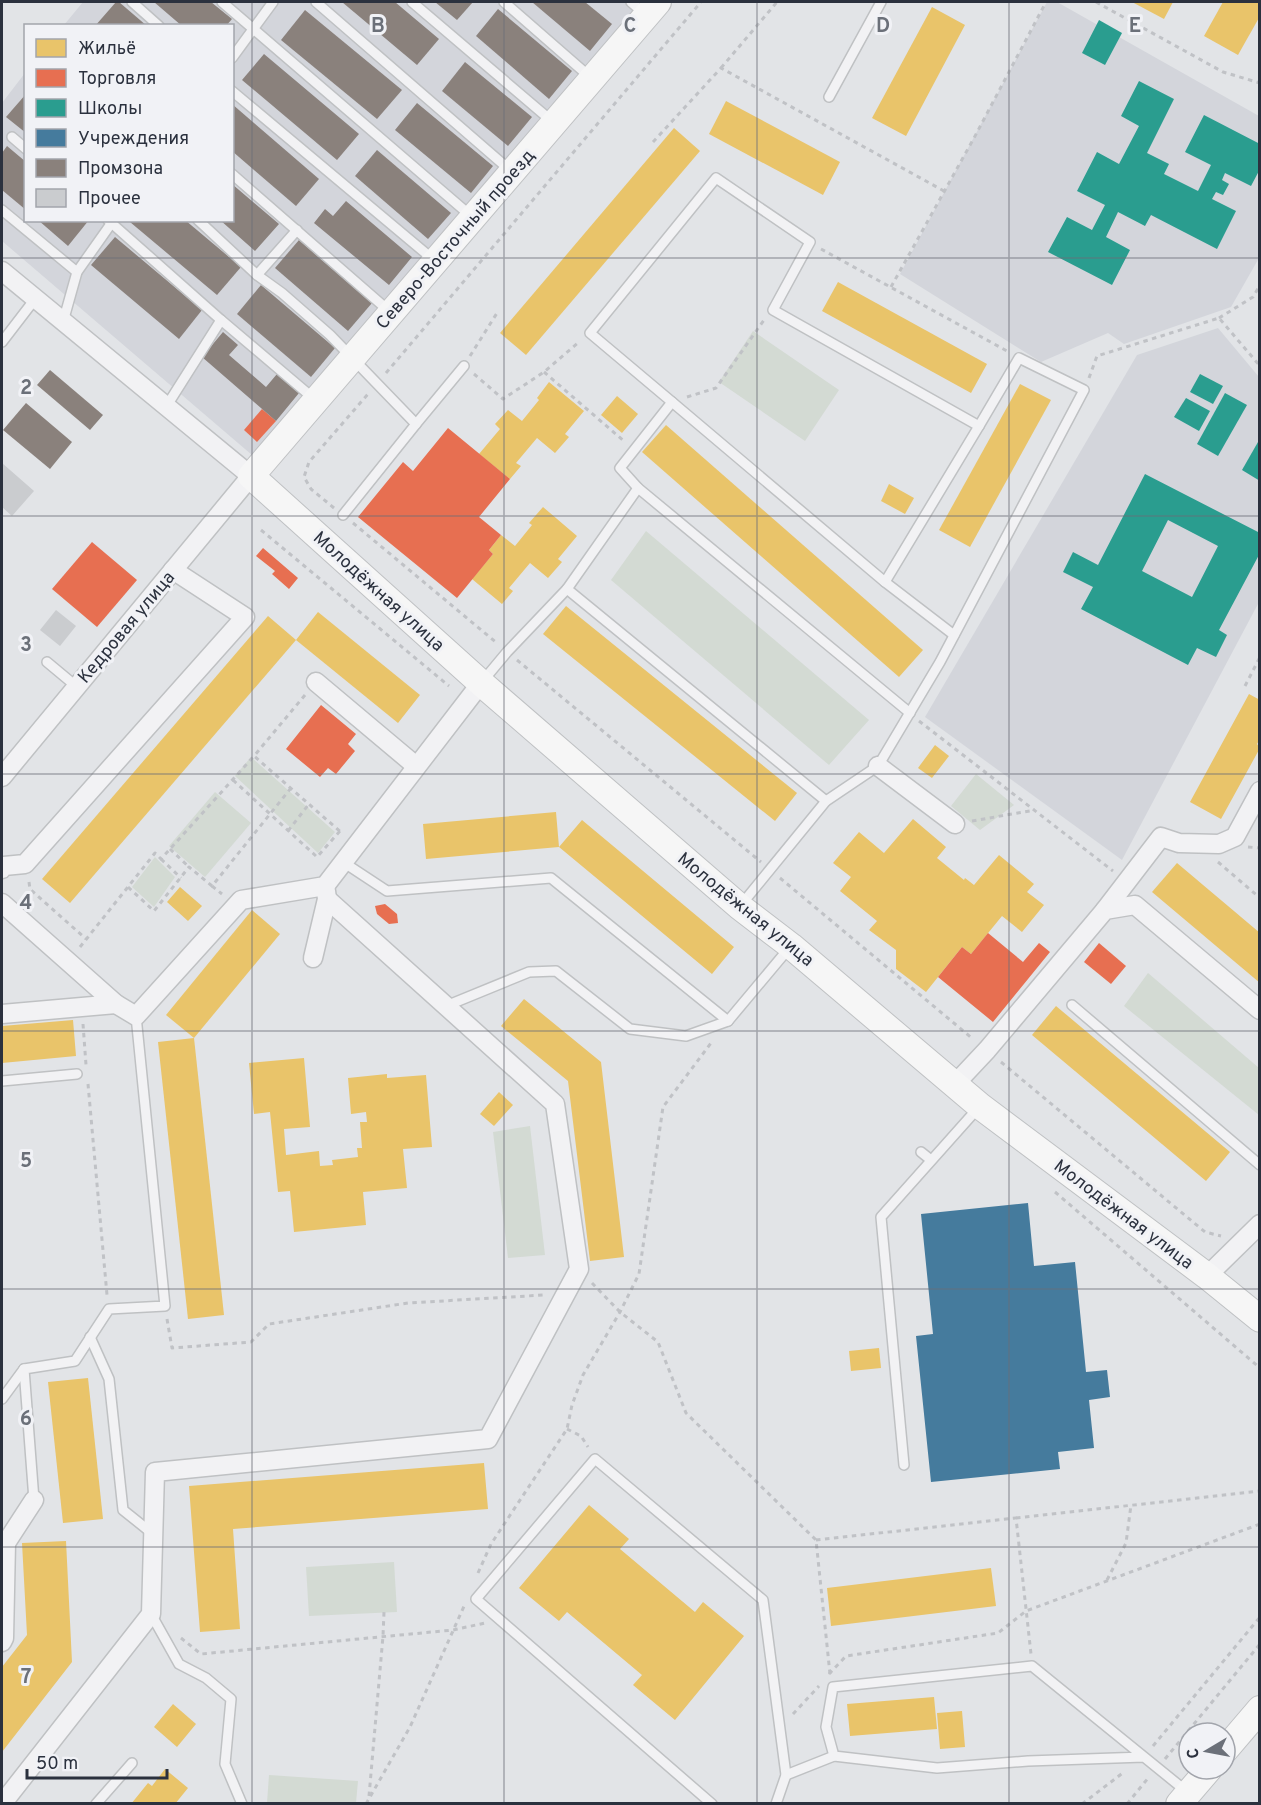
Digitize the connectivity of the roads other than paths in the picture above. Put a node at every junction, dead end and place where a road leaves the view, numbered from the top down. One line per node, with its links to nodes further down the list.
1 (132, 2): 9 (lane)
2 (222, 2): 10 (lane)
3 (273, 2): 10 (lane)
4 (316, 2): 18 (lane)
5 (412, 2): 15 (lane)
6 (504, 2): 12 (lane)
7 (881, 2): 14 (lane)
8 (645, 6): 12 (street, Северо-Восточный проезд)
9 (157, 24)
10 (254, 30): 11 (lane); 21 (lane)
11 (234, 55)
12 (592, 79): 15 (street, Северо-Восточный проезд)
13 (234, 92): 26 (lane)
14 (829, 97)
15 (554, 123): 18 (street, Северо-Восточный проезд)
16 (12, 137): 17 (lane)
17 (24, 147)
18 (512, 172): 21 (street, Северо-Восточный проезд)
19 (234, 176): 25 (lane)
20 (2, 210): 28 (lane)
21 (473, 218): 26 (street, Северо-Восточный проезд)
22 (109, 222): 28 (lane)
23 (111, 222): 32 (lane)
24 (200, 222): 29 (lane)
25 (297, 230): 29 (lane); 31 (lane)
26 (435, 262): 31 (street, Северо-Восточный проезд)
27 (2, 271): 30 (street)
28 (77, 272): 33 (lane)
29 (257, 275): 35 (lane)
30 (35, 298): 33 (street); 34 (lane)
31 (391, 313): 35 (street, Северо-Восточный проезд)
32 (221, 320): 37 (lane); 39 (lane)
33 (63, 322): 39 (street)
34 (2, 342)
35 (353, 357): 40 (lane); 42 (street, Северо-Восточный проезд)
36 (464, 366): 40 (lane)
37 (306, 392)
38 (672, 402): 41 (lane); 43 (lane); 46 (lane)
39 (166, 407): 42 (street)
40 (416, 424): 44 (lane)
41 (979, 426): 46 (lane); 48 (lane)
42 (251, 476): 45 (street, Кедровая улица); 51 (street, Молодёжная улица)
43 (638, 488): 47 (lane); 53 (lane)
44 (343, 515)
45 (173, 570): 52 (street, Кедровая улица); 61 (street)
46 (885, 582): 48 (lane)
47 (567, 589): 51 (lane); 58 (lane)
48 (954, 635): 53 (lane)
49 (46, 662): 52 (lane)
50 (316, 682): 54 (street)
51 (481, 683): 54 (street); 64 (street, Молодёжная улица)
52 (76, 687): 56 (street, Кедровая улица)
53 (910, 713): 55 (lane)
54 (416, 766): 60 (street)
55 (878, 766): 58 (lane); 59 (street)
56 (2, 777)
57 (1260, 791): 65 (street)
58 (826, 801): 64 (lane)
59 (955, 824)
60 (343, 862): 62 (street); 74 (lane)
61 (2, 869)
62 (326, 893): 67 (street); 69 (street); 73 (street)
63 (2, 903): 68 (street)
64 (740, 907): 66 (street, Молодёжная улица)
65 (1105, 910): 71 (street); 77 (street)
66 (791, 946): 74 (lane); 77 (street, Молодёжная улица)
67 (313, 958)
68 (116, 1004): 72 (street); 73 (street)
69 (446, 1005): 74 (lane); 90 (street)
70 (1072, 1005): 81 (lane)
71 (1260, 1010)
72 (2, 1014)
73 (136, 1016): 85 (lane)
74 (728, 1021)
75 (77, 1074): 76 (lane)
76 (2, 1081)
77 (956, 1083): 78 (street, Молодёжная улица)
78 (980, 1106): 80 (lane); 83 (street, Молодёжная улица)
79 (921, 1152): 80 (lane)
80 (931, 1160): 88 (lane)
81 (1260, 1166)
82 (1260, 1224): 83 (street)
83 (1207, 1276): 84 (street, Молодёжная улица)
84 (1260, 1319)
85 (90, 1337): 86 (lane); 90 (lane)
86 (24, 1369): 87 (lane); 89 (lane)
87 (2, 1399)
88 (904, 1465)
89 (34, 1500): 92 (street)
90 (153, 1534): 91 (street)
91 (151, 1614): 101 (street); 103 (lane)
92 (2, 1642)
93 (1260, 1709): 94 (street)
94 (1237, 1736)
95 (834, 1756): 96 (lane); 96 (lane); 98 (lane)
96 (1144, 1757): 100 (lane)
97 (132, 1763): 102 (lane)
98 (786, 1775): 104 (lane); 105 (lane)
99 (1199, 1781): 100 (street)
100 (1184, 1798)
101 (2, 1803)
102 (96, 1803)
103 (242, 1803)
104 (712, 1803)
105 (776, 1803)

